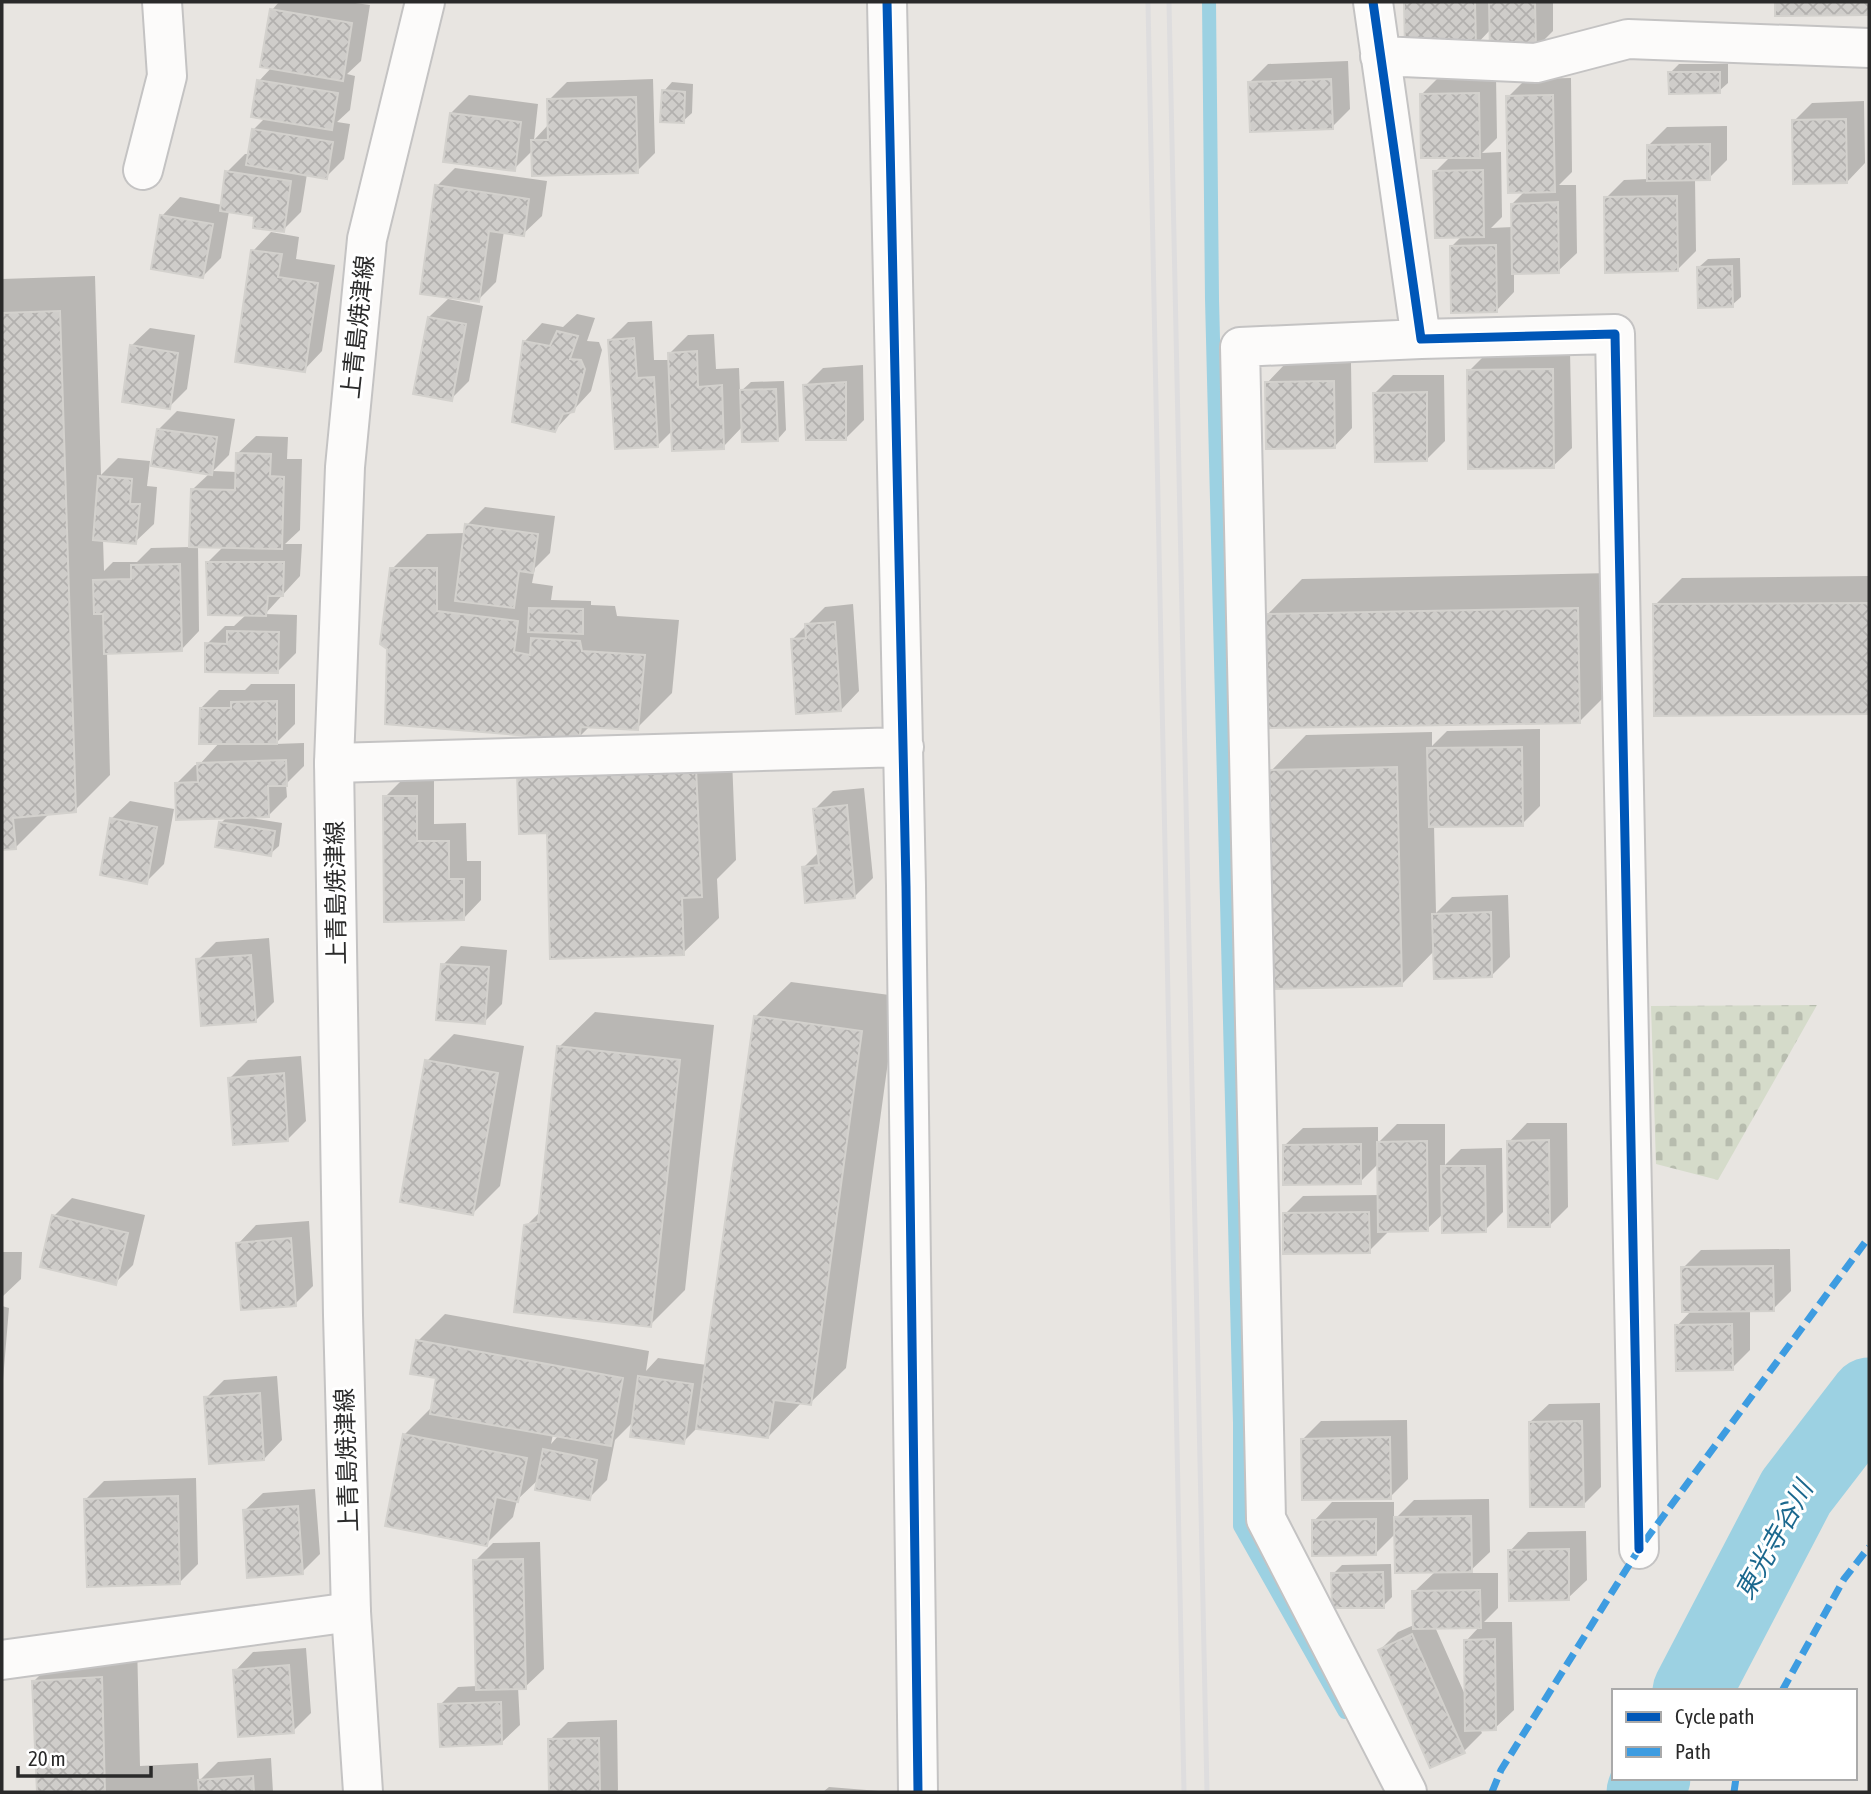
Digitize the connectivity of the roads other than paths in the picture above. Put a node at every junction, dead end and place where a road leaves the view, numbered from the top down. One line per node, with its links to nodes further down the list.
1 (162, 2): 7 (street)
2 (425, 2): 10 (street, 上青島焼津線)
3 (887, 2): 9 (street)
4 (1373, 2): 6 (street)
5 (1869, 48): 6 (street)
6 (1380, 56): 8 (street)
7 (143, 170)
8 (1421, 339): 11 (street); 16 (street)
9 (904, 747): 10 (street); 15 (street)
10 (334, 763): 12 (street, 上青島焼津線)
11 (1639, 1549)
12 (351, 1612): 13 (street); 14 (street, 上青島焼津線)
13 (2, 1660)
14 (363, 1792)
15 (918, 1792)
16 (1408, 1792)

